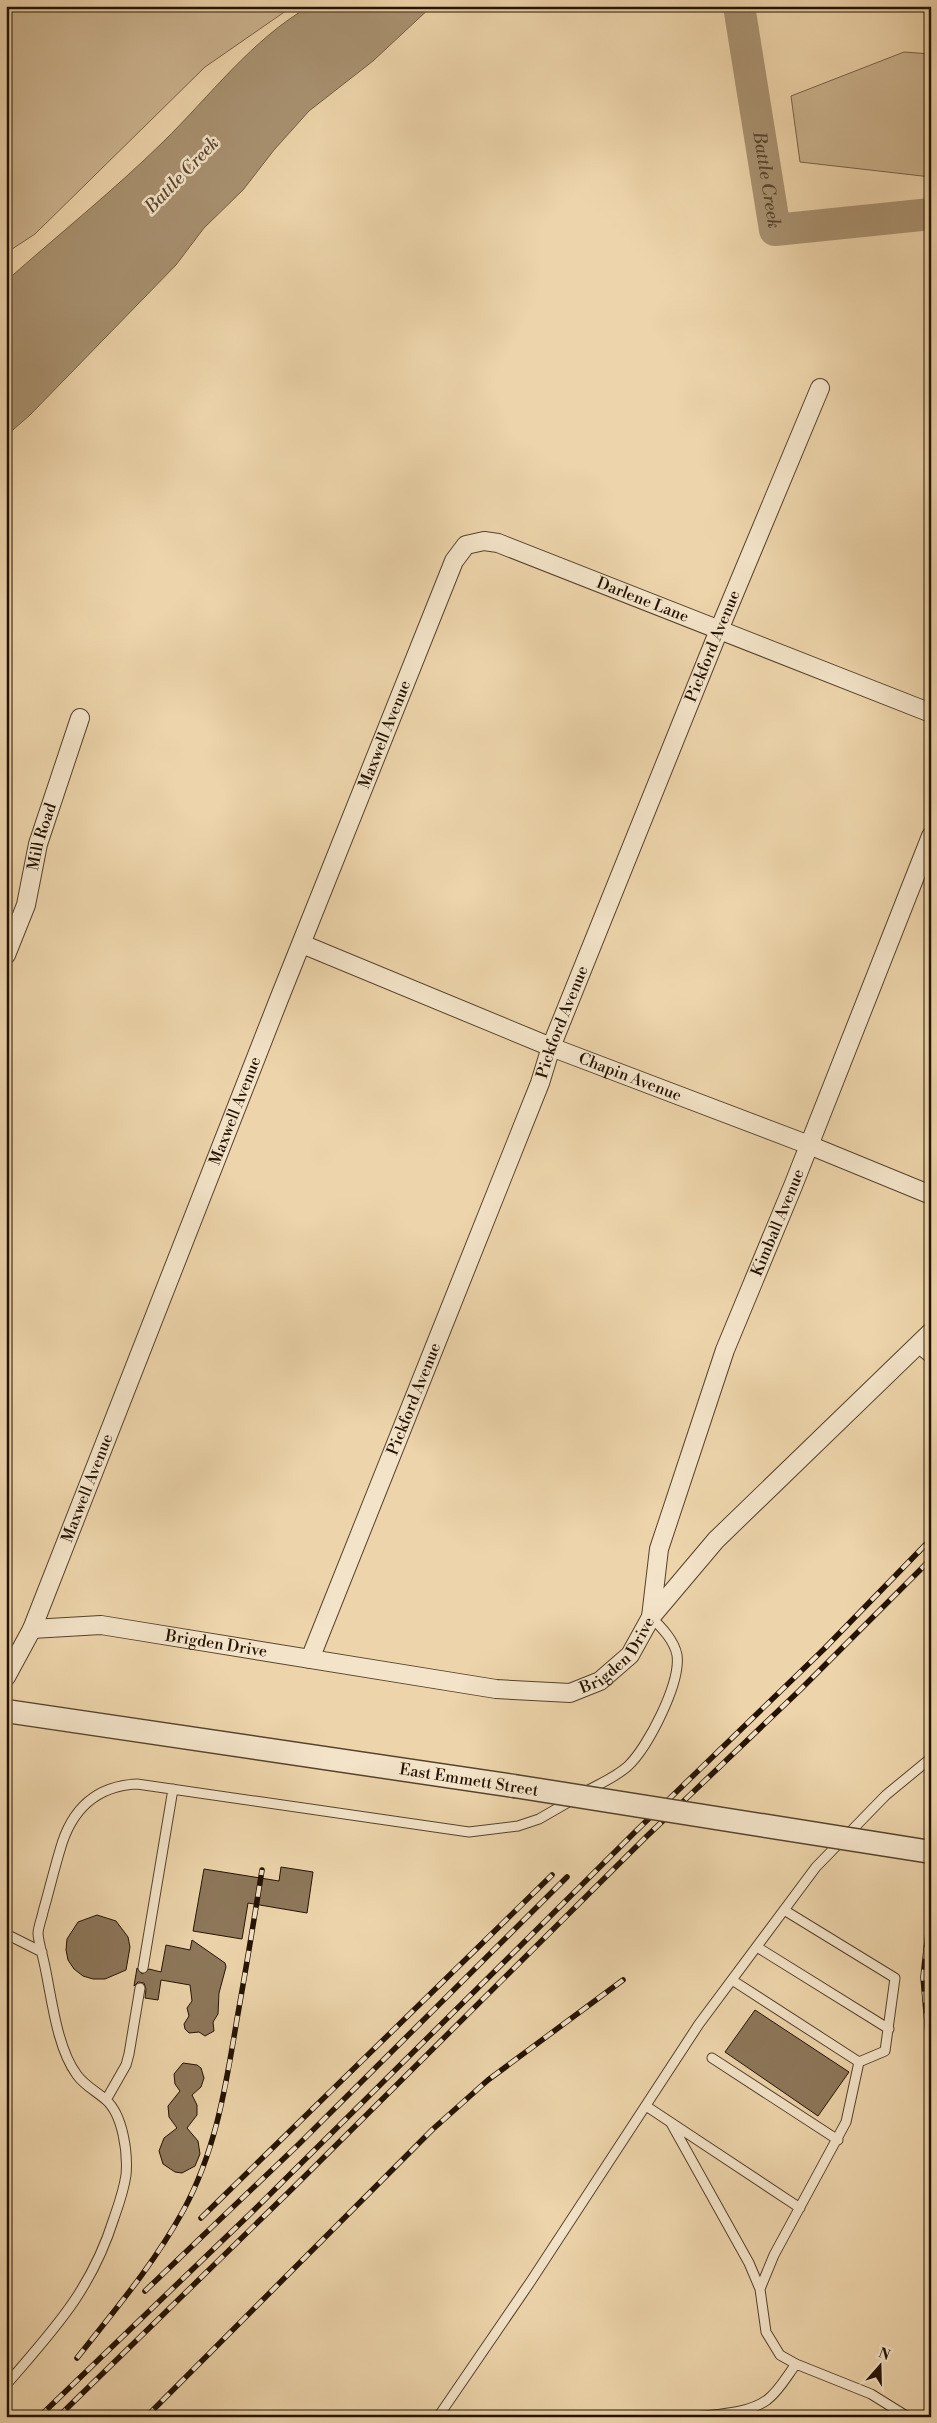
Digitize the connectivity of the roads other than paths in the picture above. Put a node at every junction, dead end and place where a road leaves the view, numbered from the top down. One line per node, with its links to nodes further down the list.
1 (820, 388): 3 (street, Pickford Avenue)
2 (466, 544): 3 (street, Darlene Lane); 7 (street, Maxwell Avenue)
3 (719, 630): 4 (street, Darlene Lane); 9 (street, Pickford Avenue)
4 (931, 713)
5 (80, 718): 8 (street, Mill Road)
6 (931, 836): 10 (street, Kimball Avenue)
7 (302, 944): 9 (street, Chapin Avenue); 16 (street, Maxwell Avenue)
8 (6, 955)
9 (551, 1047): 10 (street, Chapin Avenue); 17 (street, Pickford Avenue)
10 (809, 1145): 11 (street, Chapin Avenue); 15 (street, Kimball Avenue)
11 (931, 1195)
12 (931, 1332): 13 (street, Brigden Drive)
13 (916, 1348): 14 (lane); 15 (street, Brigden Drive)
14 (931, 1359)
15 (651, 1617): 17 (street, Brigden Drive); 21 (lane)
16 (32, 1629): 17 (street, Brigden Drive); 18 (street, Maxwell Avenue)
17 (310, 1659)
18 (6, 1677)
19 (6, 1711): 22 (street, East Emmett Street, bridge)
20 (931, 1758): 23 (lane)
21 (174, 1789): 26 (lane); 27 (lane)
22 (931, 1852)
23 (784, 1910): 25 (lane); 30 (lane)
24 (6, 1934): 26 (lane)
25 (757, 1947): 28 (lane); 30 (lane)
26 (42, 1952): 33 (lane)
27 (143, 1968)
28 (732, 1980): 32 (lane); 34 (lane)
29 (140, 1988): 33 (lane)
30 (889, 2029): 32 (lane)
31 (712, 2058): 36 (lane)
32 (859, 2062): 36 (lane)
33 (106, 2100): 40 (lane)
34 (646, 2106): 35 (lane); 41 (lane)
35 (671, 2123): 37 (lane); 38 (lane)
36 (838, 2140): 37 (lane)
37 (800, 2208): 38 (lane)
38 (760, 2289): 39 (lane)
39 (796, 2364): 42 (lane); 43 (lane)
40 (6, 2385)
41 (438, 2417)
42 (695, 2417)
43 (908, 2417)

